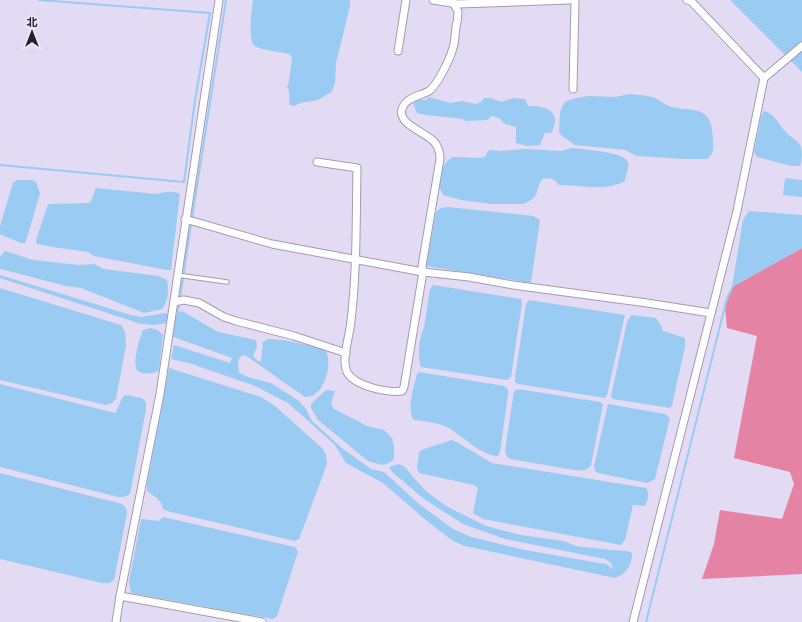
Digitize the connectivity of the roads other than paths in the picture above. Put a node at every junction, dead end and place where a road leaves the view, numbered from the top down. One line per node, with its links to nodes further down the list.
1 (219, 0): 13 (street)
2 (406, 0): 9 (street)
3 (433, 0): 7 (street)
4 (569, 0): 7 (street)
5 (575, 0): 11 (street)
6 (687, 0): 10 (street)
7 (454, 4): 15 (street)
8 (802, 46): 10 (street)
9 (398, 51)
10 (764, 78): 19 (street)
11 (573, 89)
12 (317, 162): 14 (street)
13 (185, 219): 14 (street); 16 (street)
14 (356, 259): 15 (street); 20 (street)
15 (423, 272): 19 (street); 20 (street)
16 (178, 275): 17 (lane); 18 (street)
17 (227, 282)
18 (174, 302): 20 (street); 21 (street)
19 (711, 313): 24 (street)
20 (346, 353)
21 (120, 596): 22 (street); 23 (street)
22 (116, 622)
23 (262, 622)
24 (633, 622)

